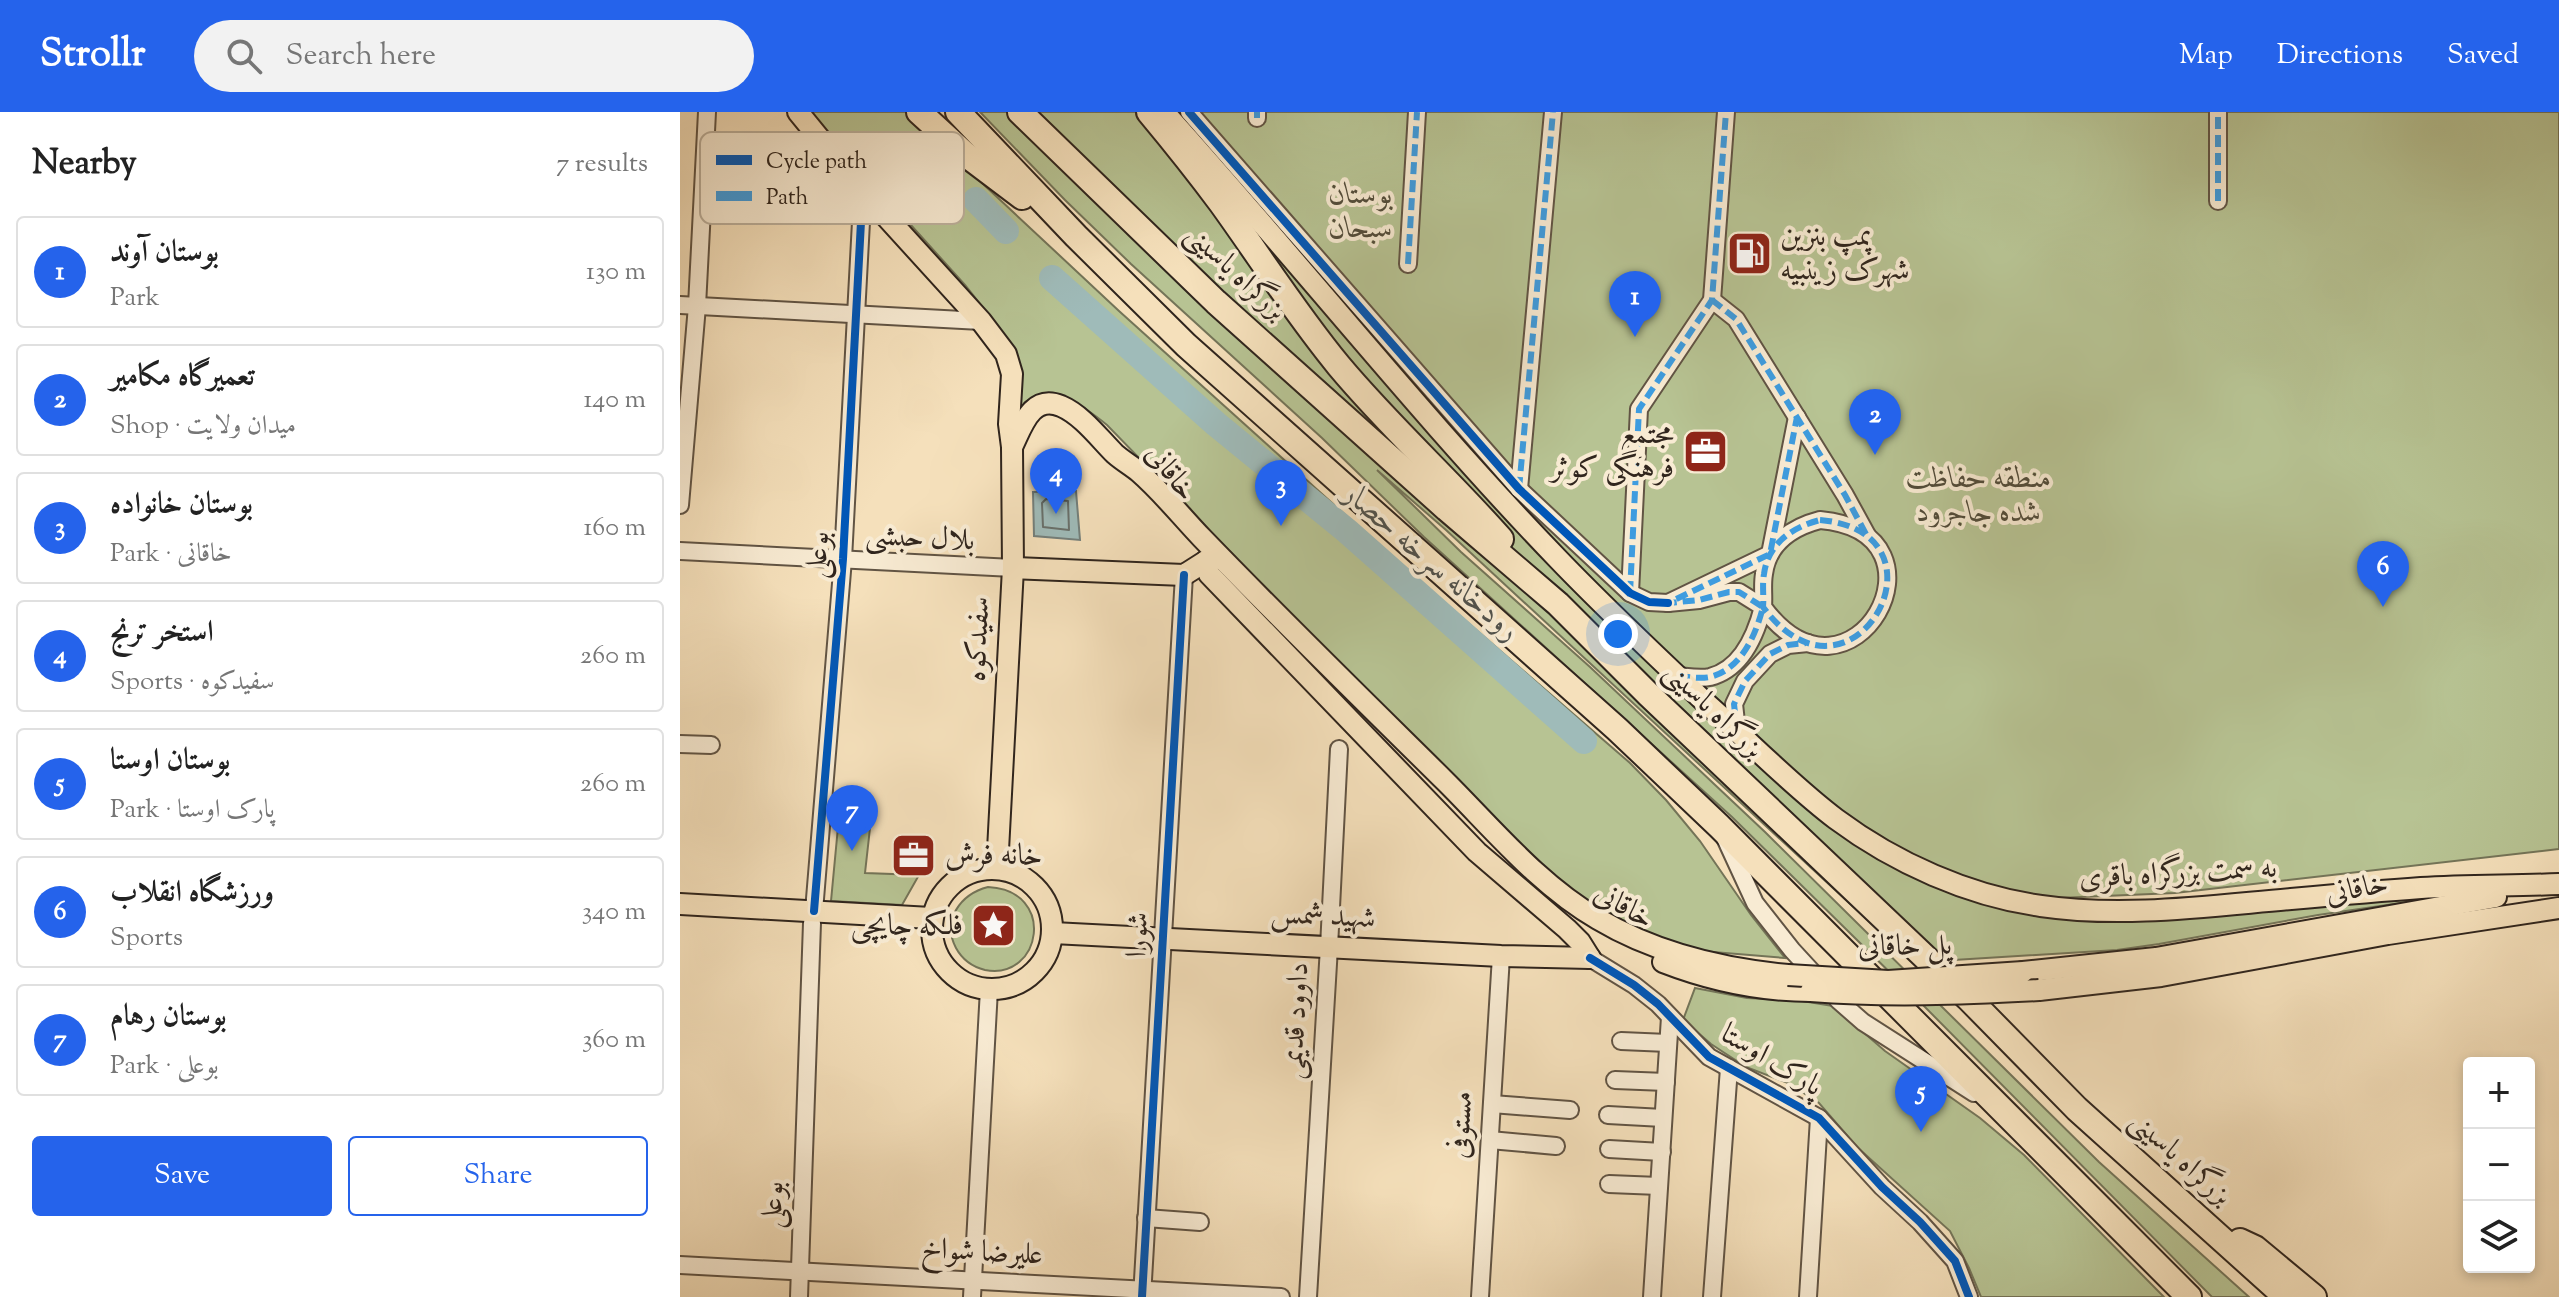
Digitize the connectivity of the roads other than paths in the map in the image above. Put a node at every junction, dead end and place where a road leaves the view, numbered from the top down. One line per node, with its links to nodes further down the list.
1 (707, 112): 13 (street)
2 (798, 112): 14 (main road)
3 (919, 112): 15 (highway)
4 (958, 112): 21 (highway)
5 (1020, 112): 41 (highway, بزرگراه یاسینی)
6 (1149, 112): 41 (highway)
7 (1164, 112): 44 (main road, به سمت بزرگراه باقری)
8 (1189, 112): 30 (street)
9 (1417, 112): 22 (street)
10 (1553, 112): 30 (street)
11 (1726, 112): 23 (street)
12 (2218, 112): 18 (street)
13 (705, 132)
14 (814, 132)
15 (941, 132)
16 (964, 153): 21 (highway)
17 (700, 183): 24 (street)
18 (2218, 201)
19 (861, 224): 25 (street, بوعلی)
20 (893, 224): 26 (main road)
21 (1076, 236): 49 (highway)
22 (1408, 264)
23 (1712, 300): 27 (street); 39 (street)
24 (688, 305): 25 (street); 31 (street)
25 (857, 314): 26 (street); 35 (street, بوعلی)
26 (981, 321): 28 (main road, سفیدکوه)
27 (1797, 417): 32 (street); 34 (street)
28 (1012, 447): 29 (main road); 37 (main road, سفیدکوه)
29 (1117, 456): 36 (main road, خاقانی); 63 (main road, خاقانی)
30 (1519, 489): 39 (street)
31 (680, 505)
32 (1869, 540): 34 (street); 43 (street)
33 (680, 551): 35 (street, بلال حبشی)
34 (1770, 554): 40 (street); 42 (street)
35 (843, 559): 37 (street, بلال حبشی); 54 (street, بوعلی)
36 (1206, 561): 38 (main road); 61 (main road); 66 (main road, خاقانی)
37 (1013, 568): 38 (main road, بلال حبشی); 50 (main road, سفیدکوه)
38 (1184, 575): 58 (street, شورا)
39 (1630, 593): 40 (street)
40 (1668, 603): 42 (street)
41 (1558, 604): 87 (highway, بزرگراه یاسینی)
42 (1763, 607): 43 (street); 44 (street)
43 (1812, 643): 45 (street)
44 (1678, 676): 45 (main road, به سمت بزرگراه باقری)
45 (1737, 731): 51 (main road, به سمت بزرگراه باقری)
46 (680, 744): 47 (street)
47 (711, 745)
48 (1339, 749): 59 (street, داوود قدیمی)
49 (1719, 826): 75 (highway); 75 (street)
50 (997, 869): 56 (main road); 57 (main road)
51 (2559, 886): 62 (main road, خاقانی)
52 (680, 904): 54 (main road)
53 (2559, 908): 65 (main road, خاقانی)
54 (813, 917): 55 (main road); 56 (main road); 89 (street, بوعلی)
55 (680, 918)
56 (931, 924): 64 (main road)
57 (1053, 933): 58 (main road, شهید شمس); 64 (main road)
58 (1162, 939): 59 (main road, شهید شمس); 85 (street, شورا)
59 (1329, 947): 60 (main road, شهید شمس); 94 (street, داوود قدیمی)
60 (1501, 956): 61 (main road, شهید شمس); 73 (street, مستوفی)
61 (1590, 958): 67 (street, پارک اوستا)
62 (2023, 972): 63 (main road, پل خاقانی, bridge)
63 (1788, 975)
64 (989, 989): 90 (street)
65 (2039, 990): 66 (main road, پل خاقانی, bridge)
66 (1811, 991)
67 (1670, 1017): 69 (street); 70 (street, پارک اوستا)
68 (1621, 1041): 69 (street)
69 (1668, 1043): 72 (street)
70 (1729, 1068): 78 (street, پارک اوستا); 97 (street)
71 (1615, 1080): 72 (street)
72 (1666, 1082): 77 (street)
73 (1492, 1104): 74 (street); 79 (street, مستوفی)
74 (1570, 1110)
75 (2002, 1110): 100 (highway)
76 (1608, 1115): 77 (street)
77 (1663, 1118): 82 (street)
78 (1819, 1118): 98 (street); 99 (street, پارک اوستا)
79 (1490, 1140): 80 (street); 95 (street, مستوفی)
80 (1556, 1146)
81 (1609, 1149): 82 (street)
82 (1662, 1152): 84 (street)
83 (1609, 1184): 84 (street)
84 (1659, 1186): 96 (street)
85 (1146, 1218): 86 (street); 91 (street, شورا)
86 (1200, 1222)
87 (2209, 1228): 101 (highway, بزرگراه یاسینی); 102 (highway)
88 (680, 1265): 89 (street, علیرضا شواخ)
89 (800, 1271): 90 (street, علیرضا شواخ); 92 (street, بوعلی)
90 (972, 1289): 91 (street, علیرضا شواخ)
91 (1142, 1293): 93 (street, علیرضا شواخ)
92 (799, 1297)
93 (1281, 1297)
94 (1308, 1297)
95 (1480, 1297)
96 (1652, 1297)
97 (1712, 1297)
98 (1808, 1297)
99 (1969, 1297)
100 (2189, 1297)
101 (2286, 1297)
102 (2314, 1297)

